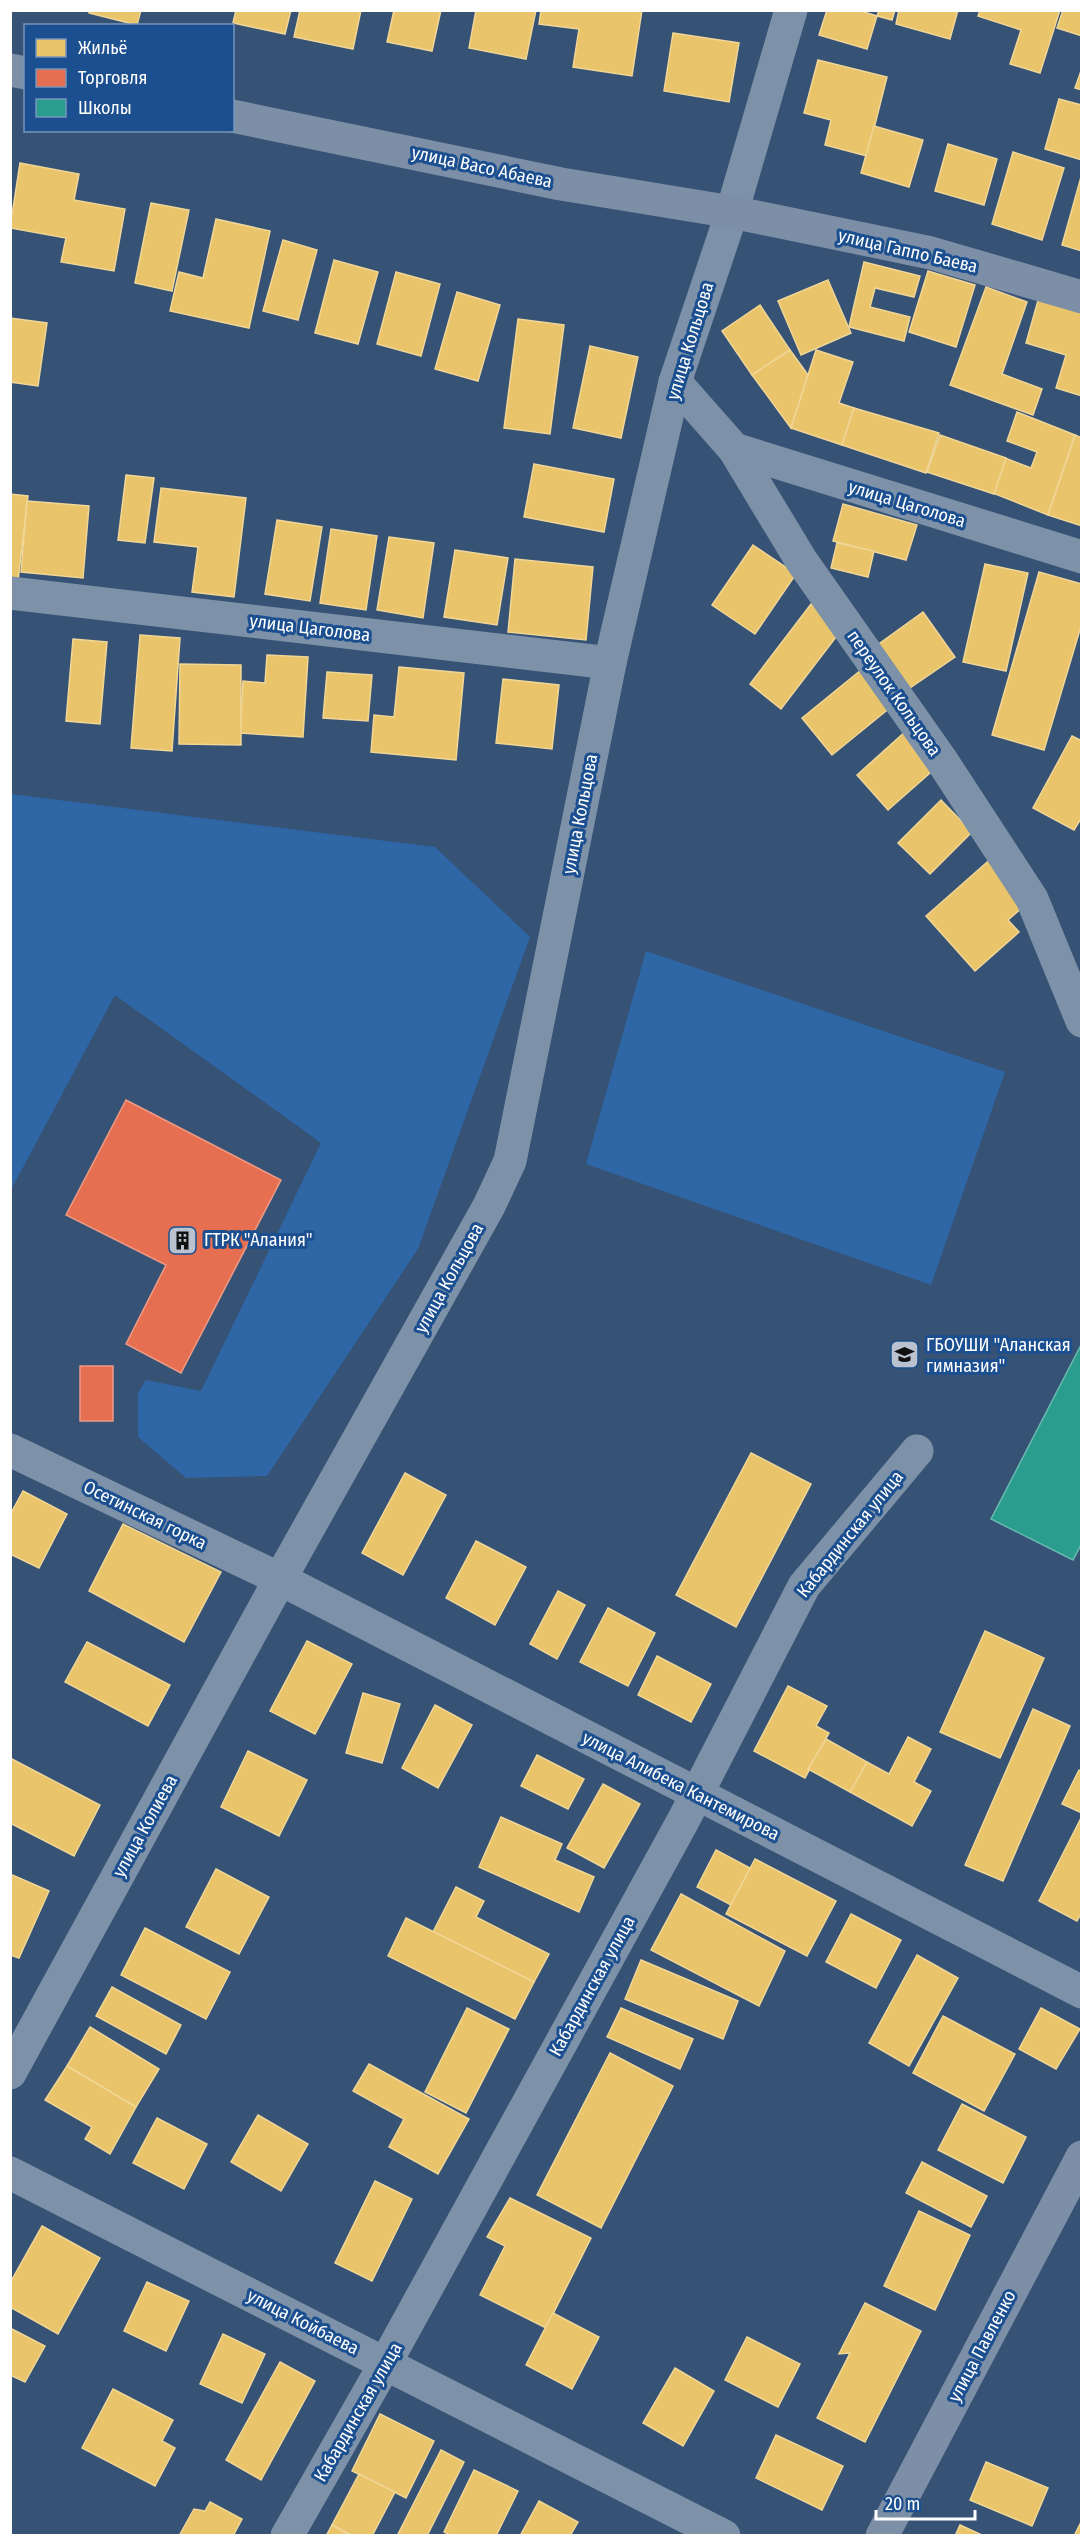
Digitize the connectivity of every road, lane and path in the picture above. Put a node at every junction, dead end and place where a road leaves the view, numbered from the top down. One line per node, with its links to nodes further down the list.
1 (791, 10): 3 (street, улица Кольцова)
2 (234, 116): 3 (main road, улица Васо Абаева)
3 (732, 212): 4 (main road, улица Гаппо Баева); 5 (street, улица Кольцова)
4 (1082, 297)
5 (675, 382): 6 (street, переулок Кольцова); 9 (street, улица Кольцова)
6 (734, 449): 7 (street, улица Цаголова); 10 (street, переулок Кольцова)
7 (1082, 557)
8 (10, 594): 9 (street, улица Цаголова)
9 (609, 663): 13 (street, улица Кольцова)
10 (1082, 1021)
11 (10, 1450): 13 (street, Осетинская горка)
12 (916, 1451): 14 (street, Кабардинская улица)
13 (280, 1579): 14 (street, улица Алибека Кантемирова); 16 (street, улица Колиева)
14 (697, 1795): 15 (street, улица Алибека Кантемирова); 19 (street, Кабардинская улица)
15 (1082, 1992)
16 (10, 2073)
17 (1082, 2157): 22 (main road, улица Павленко)
18 (10, 2173): 19 (street, улица Койбаева)
19 (386, 2364): 20 (street, Кабардинская улица); 21 (street, улица Койбаева)
20 (287, 2535)
21 (724, 2535)
22 (882, 2535)

